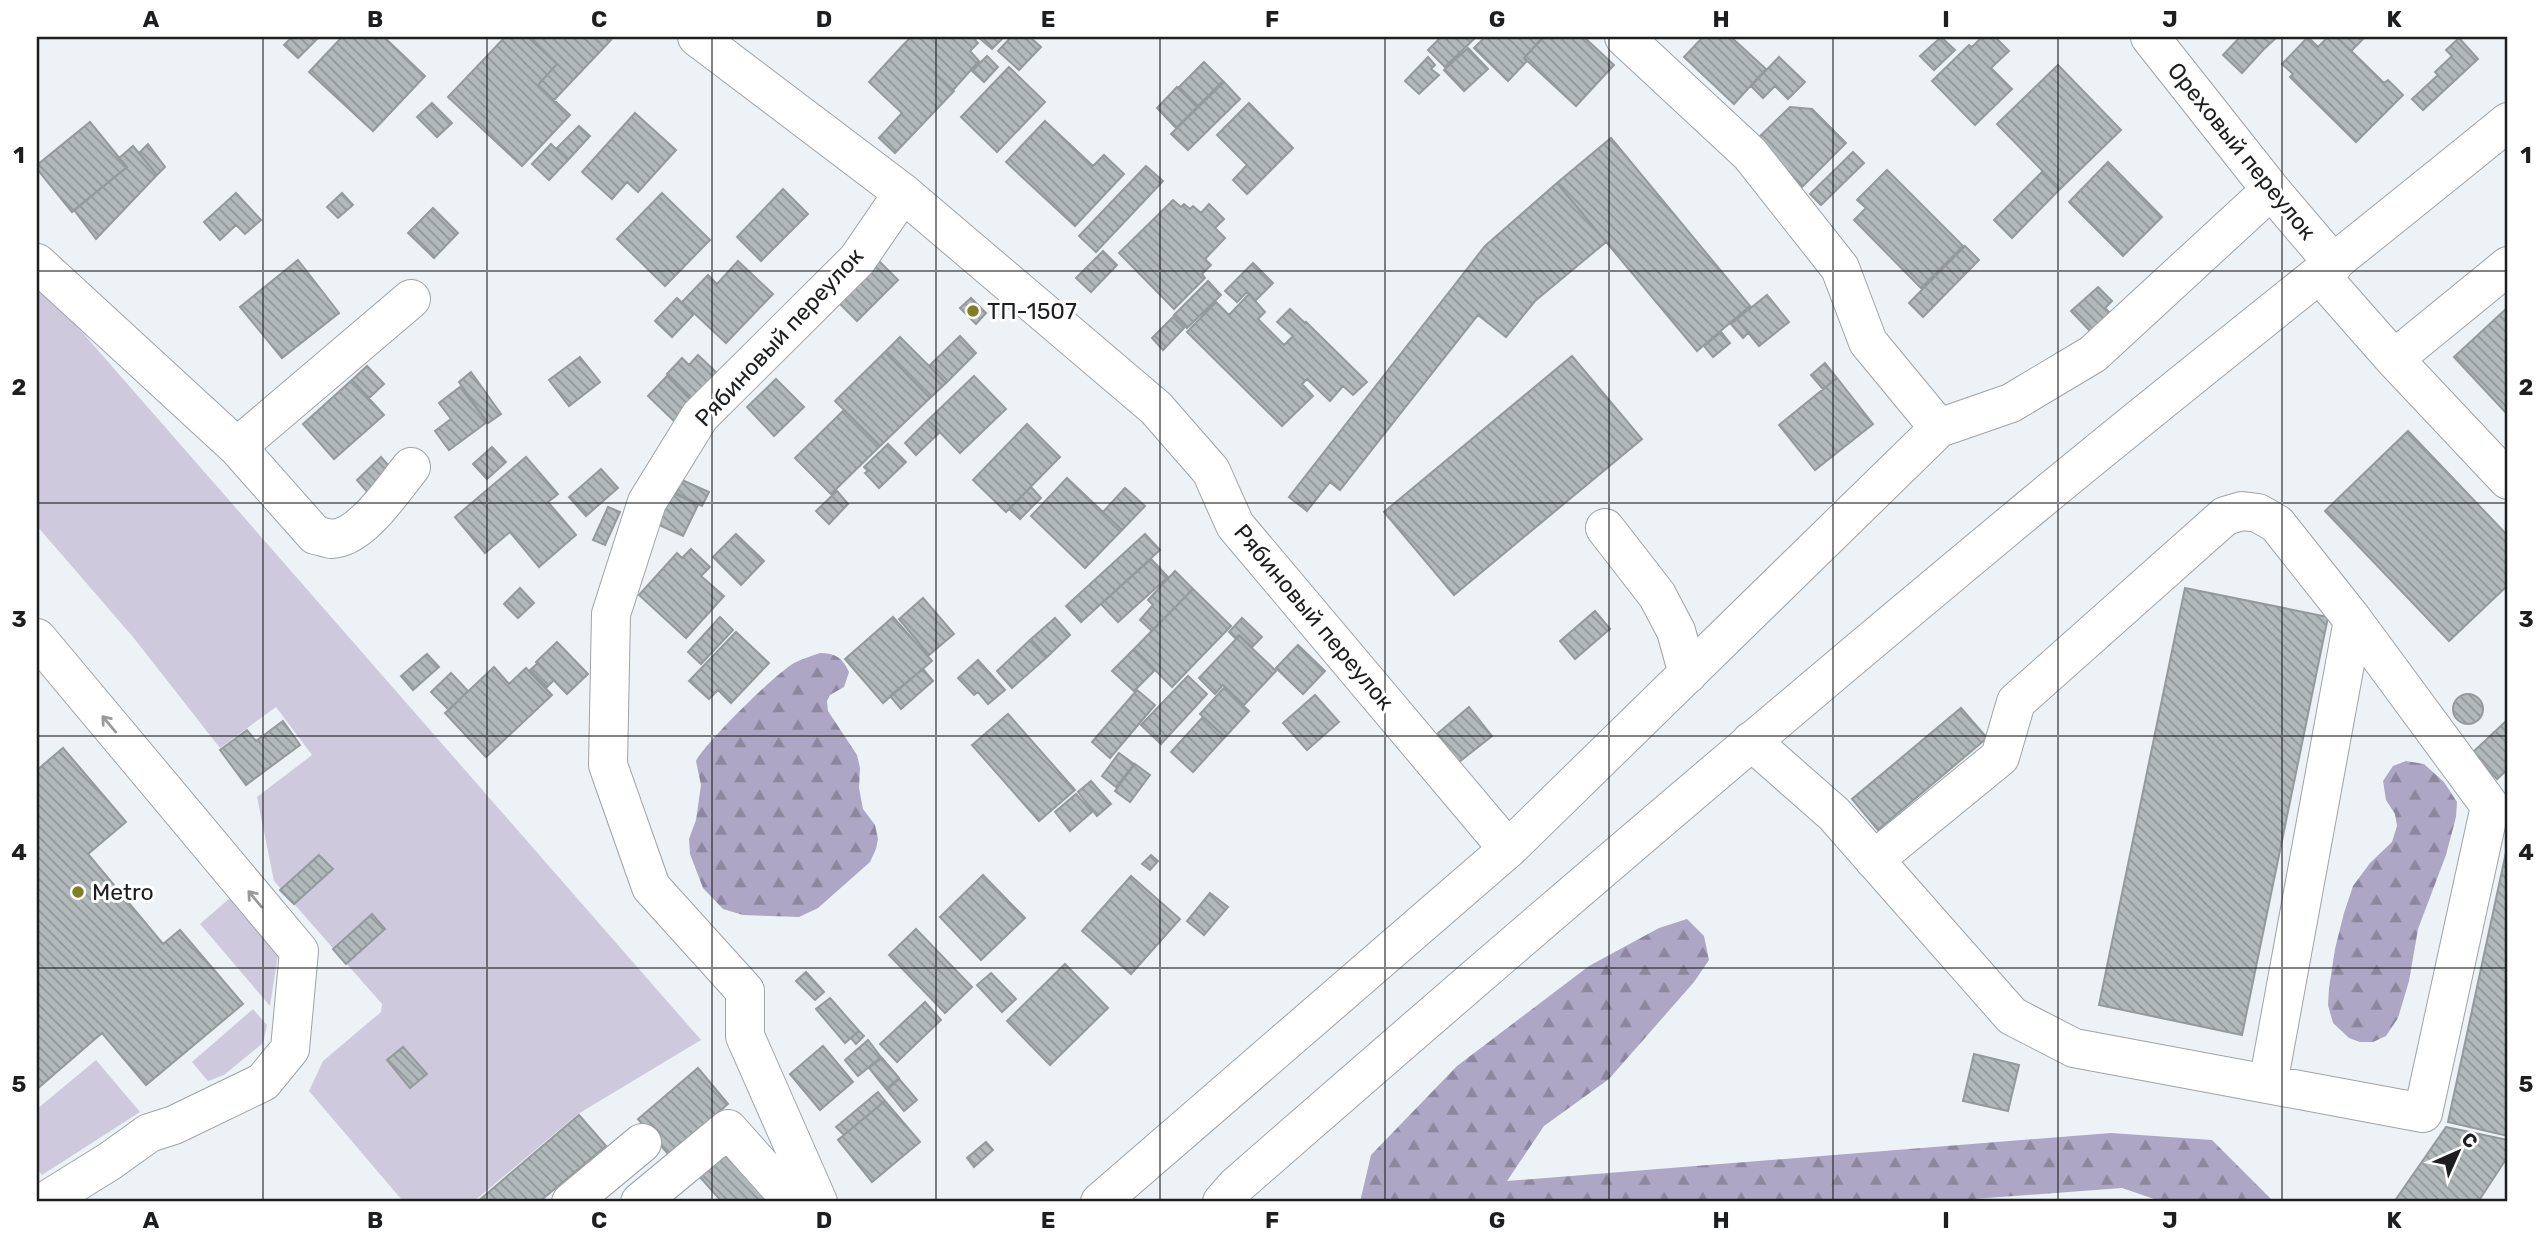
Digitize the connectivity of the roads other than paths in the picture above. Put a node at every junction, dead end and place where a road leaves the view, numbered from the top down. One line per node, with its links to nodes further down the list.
1 (697, 37): 6 (street, Рябиновый переулок)
2 (1625, 37): 12 (street)
3 (2150, 37): 5 (street, Ореховый переулок)
4 (2508, 122): 9 (street)
5 (2271, 190): 9 (street, Ореховый переулок); 12 (street)
6 (903, 193): 21 (street, Рябиновый переулок); 29 (street, Рябиновый переулок)
7 (37, 263): 13 (street)
8 (2508, 266): 11 (street)
9 (2327, 269): 11 (street, Ореховый переулок); 20 (street)
10 (411, 299): 13 (street)
11 (2394, 359): 15 (street, Ореховый переулок)
12 (1939, 428): 19 (street)
13 (237, 447): 14 (street)
14 (411, 467)
15 (2508, 480)
16 (1605, 528): 19 (street)
17 (2353, 620): 22 (street); 23 (street); 23 (street)
18 (37, 638): 26 (street, one-way to 18)
19 (1688, 674): 21 (street)
20 (1751, 741): 22 (street); 31 (street)
21 (1508, 849): 30 (street)
22 (1874, 860): 23 (street)
23 (2267, 1084)
24 (642, 1143): 27 (street)
25 (666, 1194): 28 (street)
26 (44, 1202)
27 (571, 1202)
28 (793, 1202)
29 (818, 1202)
30 (1100, 1202)
31 (1222, 1202)

